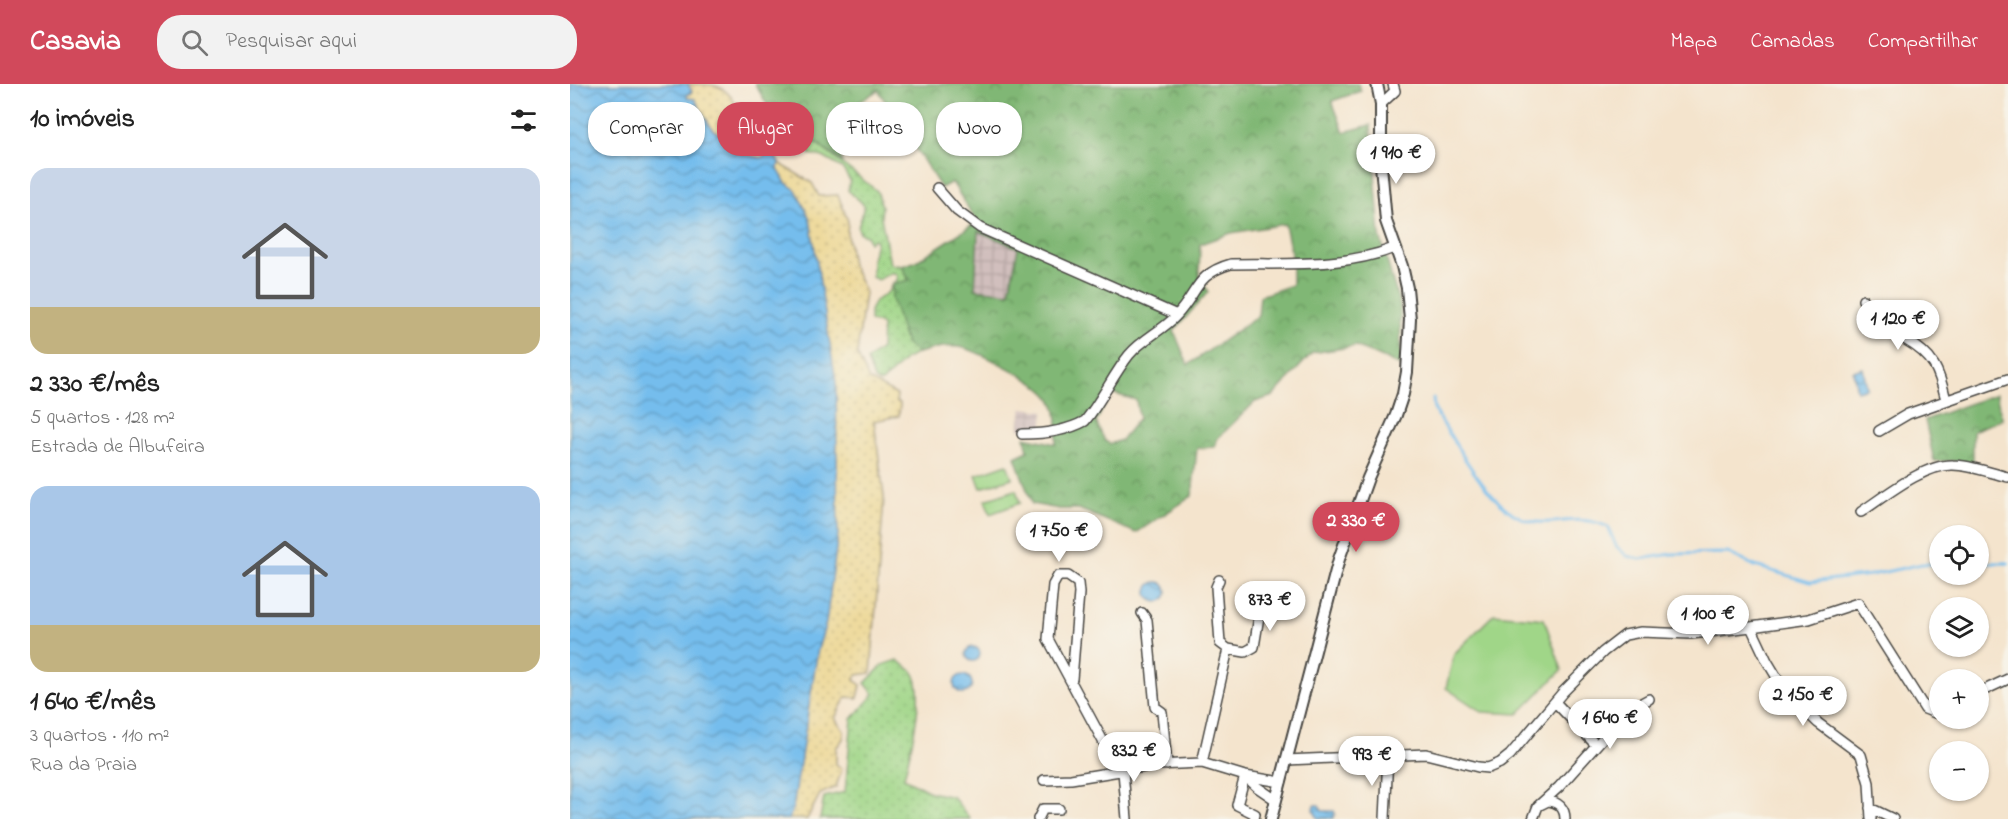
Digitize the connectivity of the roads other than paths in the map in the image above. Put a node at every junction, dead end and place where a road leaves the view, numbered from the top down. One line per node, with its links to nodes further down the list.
1 (1377, 84): 3 (street)
2 (1393, 84): 3 (street)
3 (1381, 104): 5 (street)
4 (937, 188): 7 (street)
5 (1394, 248): 7 (street); 28 (street)
6 (1863, 300): 9 (street)
7 (1177, 315): 11 (street)
8 (2008, 379): 9 (street)
9 (1946, 400): 10 (street)
10 (1879, 431)
11 (1022, 434)
12 (2008, 477): 13 (street)
13 (1861, 512)
14 (1219, 580): 18 (street)
15 (1249, 595): 18 (street)
16 (1142, 613): 31 (street)
17 (1751, 627): 23 (street); 24 (street); 41 (street)
18 (1228, 649): 29 (street)
19 (1072, 679): 19 (street); 27 (street)
20 (2008, 679): 21 (street)
21 (1989, 688)
22 (1649, 699): 25 (street)
23 (1555, 702): 25 (street); 26 (street)
24 (1929, 711)
25 (1596, 745): 37 (street)
26 (1388, 755): 28 (street); 47 (street)
27 (1117, 759): 30 (street); 32 (street); 33 (street)
28 (1286, 760): 36 (street)
29 (1202, 763): 31 (street); 34 (street)
30 (1156, 765): 31 (street); 32 (street)
31 (1167, 765)
32 (1123, 771): 33 (street); 44 (street)
33 (1109, 773): 35 (street)
34 (1245, 776): 36 (street); 38 (street); 45 (street)
35 (1044, 780)
36 (1281, 782): 38 (street)
37 (1559, 787): 39 (street); 40 (street)
38 (1276, 800): 46 (street)
39 (1559, 804): 40 (street); 49 (street)
40 (1538, 806): 48 (street)
41 (1870, 808): 50 (street); 51 (street)
42 (1059, 809): 43 (street)
43 (1038, 819)
44 (1128, 819)
45 (1254, 819)
46 (1270, 819)
47 (1385, 819)
48 (1533, 819)
49 (1565, 819)
50 (1871, 819)
51 (1893, 819)

